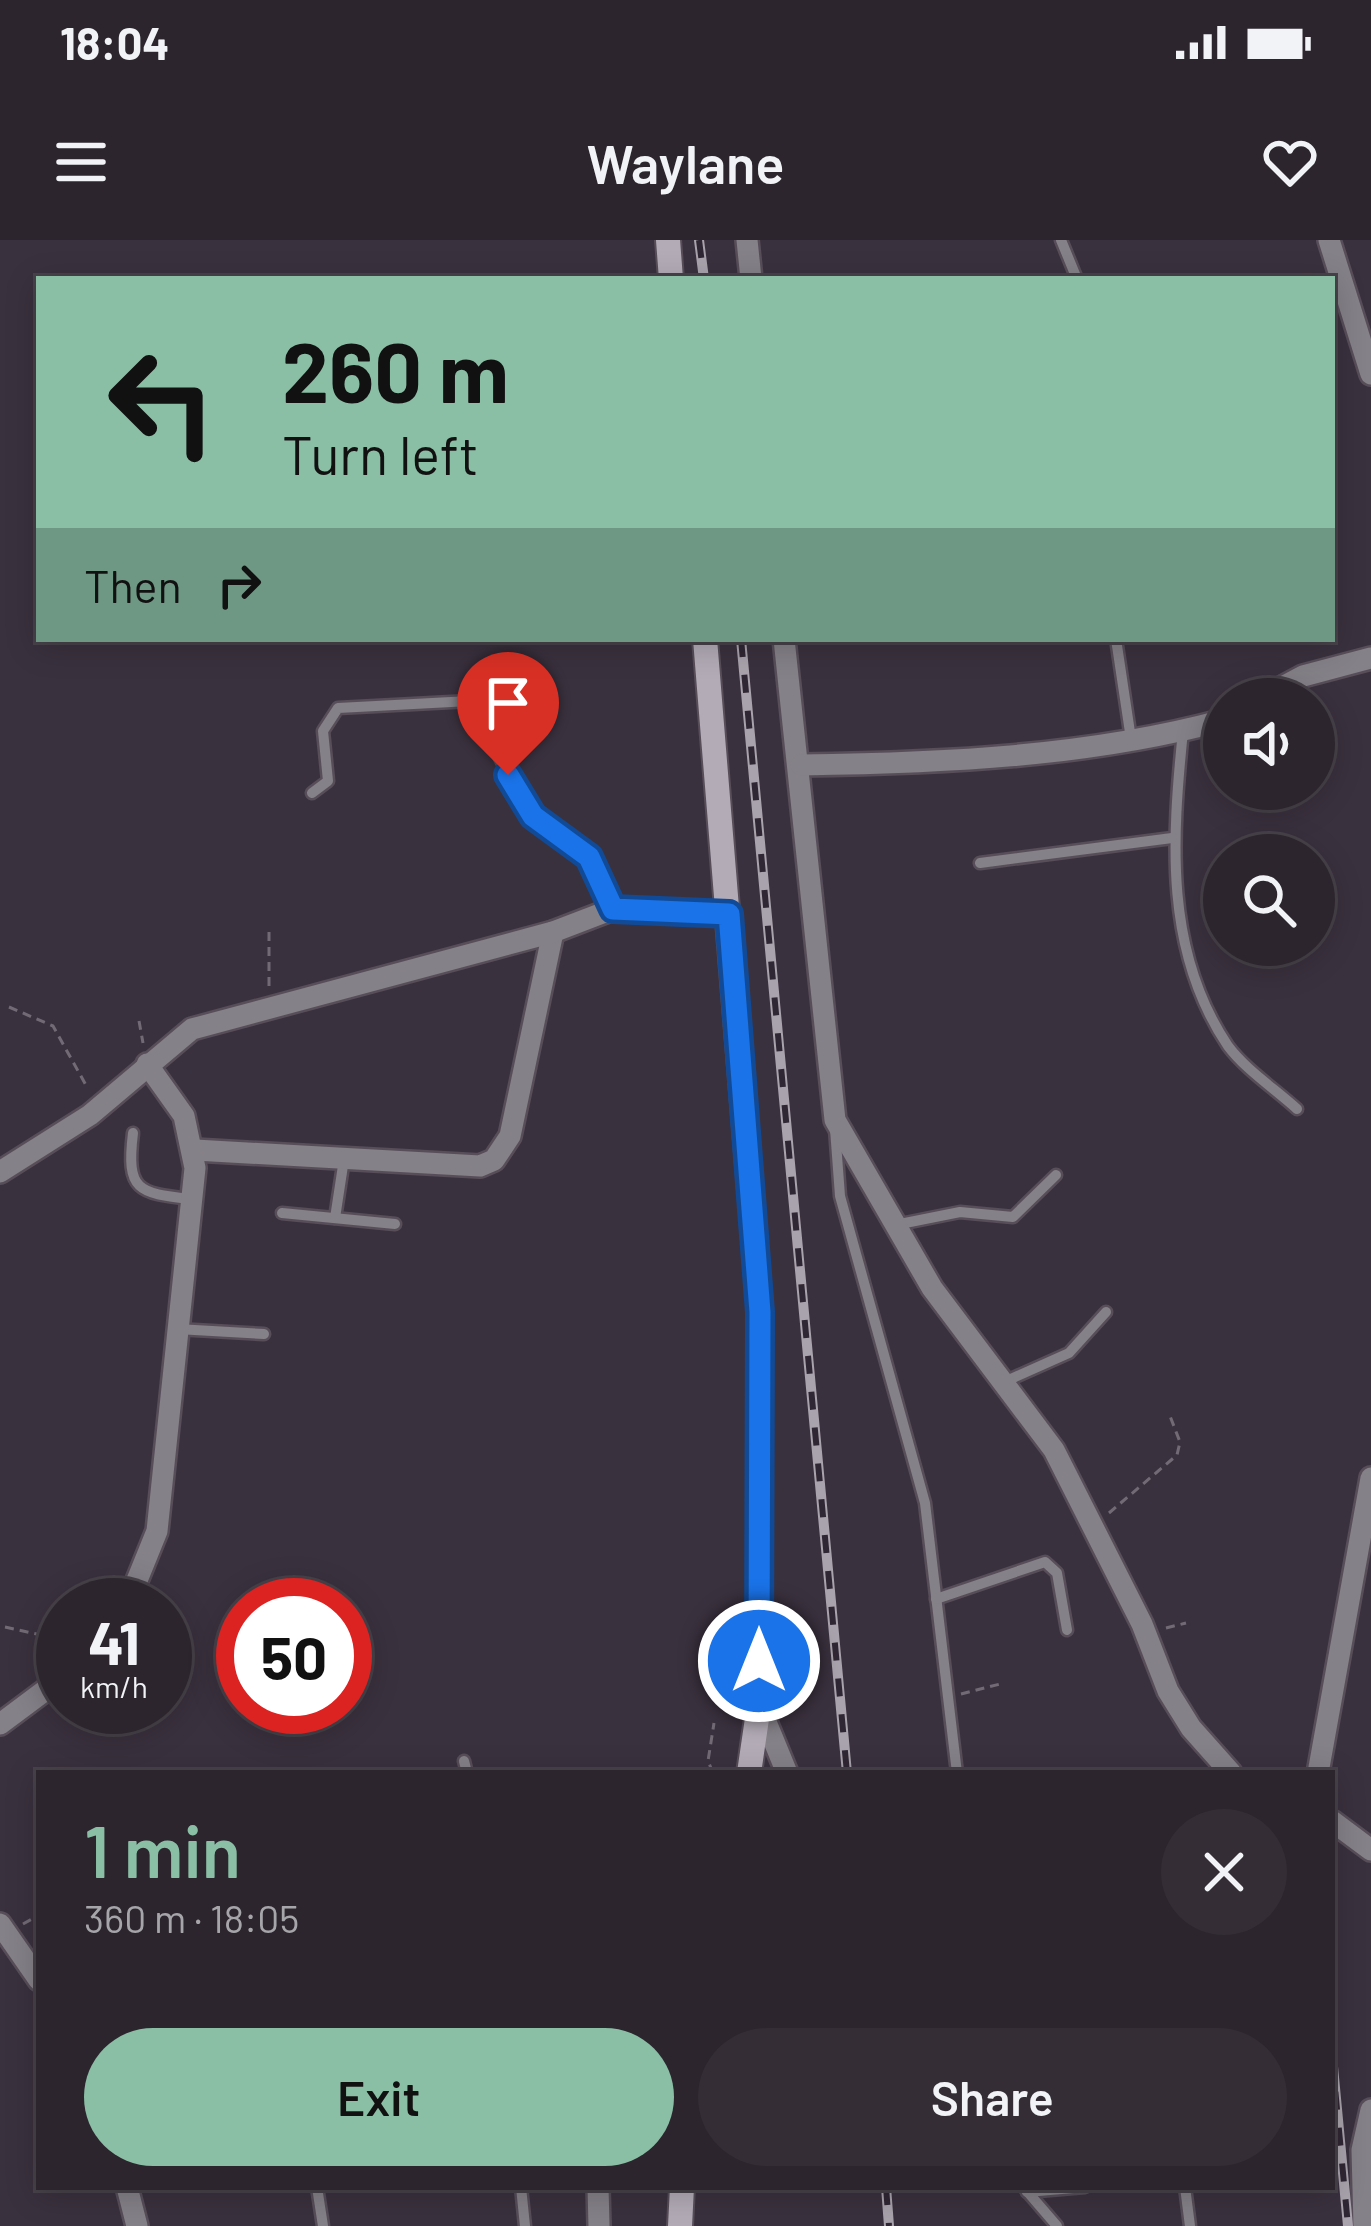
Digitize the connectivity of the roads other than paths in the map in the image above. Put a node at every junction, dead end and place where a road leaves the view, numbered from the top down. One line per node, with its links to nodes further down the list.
1 (668, 240): 5 (main road)
2 (747, 240): 6 (street)
3 (1061, 240): 7 (lane)
4 (1329, 240): 8 (street)
5 (671, 276)
6 (751, 276)
7 (1076, 276)
8 (1371, 374)
9 (705, 642): 22 (main road)
10 (784, 642): 17 (street)
11 (1116, 642): 16 (lane)
12 (1371, 658): 13 (street)
13 (1299, 678)
14 (1203, 726): 15 (street)
15 (1184, 731): 16 (street); 19 (lane)
16 (1131, 740): 17 (street)
17 (801, 765): 26 (street)
18 (312, 793): 21 (lane)
19 (1172, 838): 20 (lane); 25 (lane)
20 (980, 863)
21 (613, 909): 22 (street); 23 (street)
22 (729, 914): 46 (main road)
23 (553, 932): 24 (street); 29 (street)
24 (147, 1064): 28 (street); 30 (street)
25 (1297, 1109)
26 (835, 1120): 36 (street); 43 (lane)
27 (134, 1133): 32 (lane)
28 (194, 1150): 29 (street); 32 (street)
29 (344, 1159): 34 (lane)
30 (0, 1172)
31 (1056, 1175): 36 (lane)
32 (192, 1199): 38 (street)
33 (282, 1213): 34 (lane)
34 (335, 1218): 35 (lane)
35 (395, 1224)
36 (896, 1225): 40 (street)
37 (1106, 1312): 40 (lane)
38 (177, 1329): 39 (lane); 42 (street)
39 (264, 1334)
40 (1001, 1383): 51 (street)
41 (1371, 1478): 52 (street)
42 (138, 1578)
43 (936, 1599): 44 (lane); 50 (lane)
44 (1067, 1630)
45 (36, 1697): 47 (street)
46 (759, 1705): 48 (main road); 49 (street)
47 (0, 1724)
48 (749, 1770)
49 (787, 1770)
50 (957, 1770)
51 (1228, 1770)
52 (1319, 1770)
53 (1335, 1823): 54 (street)
54 (1371, 1850)
55 (0, 1924): 56 (street)
56 (36, 1976)
57 (1371, 2110): 72 (street)
58 (129, 2190): 65 (street)
59 (317, 2190): 66 (lane)
60 (521, 2190): 67 (lane)
61 (598, 2190): 68 (street)
62 (682, 2190): 69 (main road)
63 (1025, 2190): 70 (lane)
64 (1185, 2190): 71 (lane)
65 (137, 2226)
66 (323, 2226)
67 (525, 2226)
68 (599, 2226)
69 (680, 2226)
70 (1057, 2226)
71 (1190, 2226)
72 (1364, 2226)

